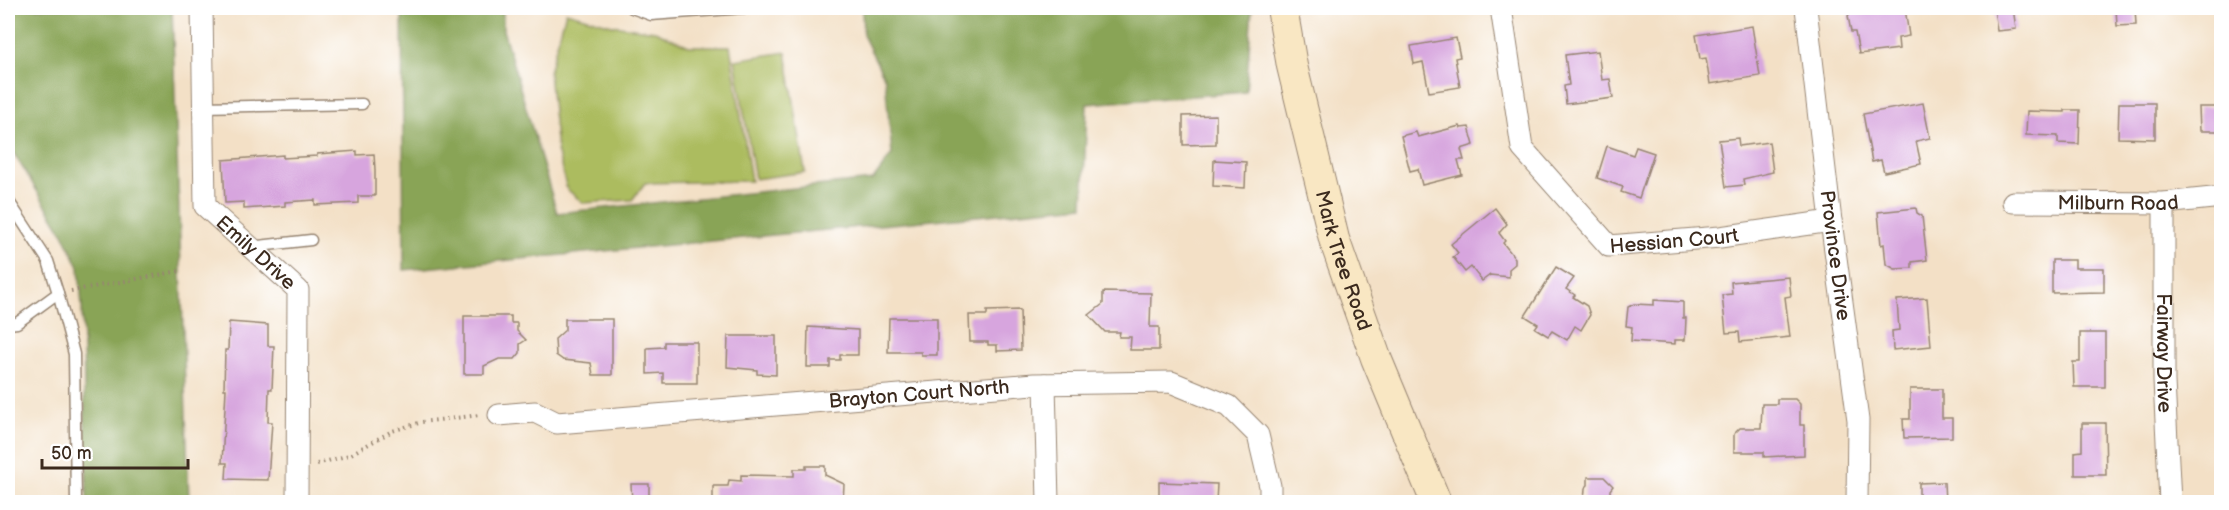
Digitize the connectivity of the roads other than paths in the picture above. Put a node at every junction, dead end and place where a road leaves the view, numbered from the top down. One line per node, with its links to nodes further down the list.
1 (202, 8): 8 (street, Emily Drive)
2 (632, 8): 3 (lane)
3 (744, 8)
4 (1282, 8): 24 (main road, Mark Tree Road)
5 (1501, 8): 13 (street, Hessian Court)
6 (1806, 8): 13 (street, Province Drive)
7 (362, 104): 8 (lane)
8 (204, 108): 15 (street, Emily Drive)
9 (2222, 197): 12 (street, Milburn Road)
10 (8, 201): 16 (lane)
11 (2013, 202): 12 (street, Milburn Road)
12 (2164, 203): 26 (street, Fairway Drive)
13 (1831, 221): 25 (street, Province Drive)
14 (311, 240): 15 (lane)
15 (250, 247): 21 (street, Emily Drive)
16 (58, 293): 17 (lane); 20 (lane)
17 (8, 324)
18 (1045, 384): 19 (street, Brayton Court North); 22 (street); 23 (street, Brayton Court North)
19 (499, 415)
20 (76, 502)
21 (297, 502)
22 (1048, 502)
23 (1270, 502)
24 (1436, 502)
25 (1857, 502)
26 (2170, 502)

